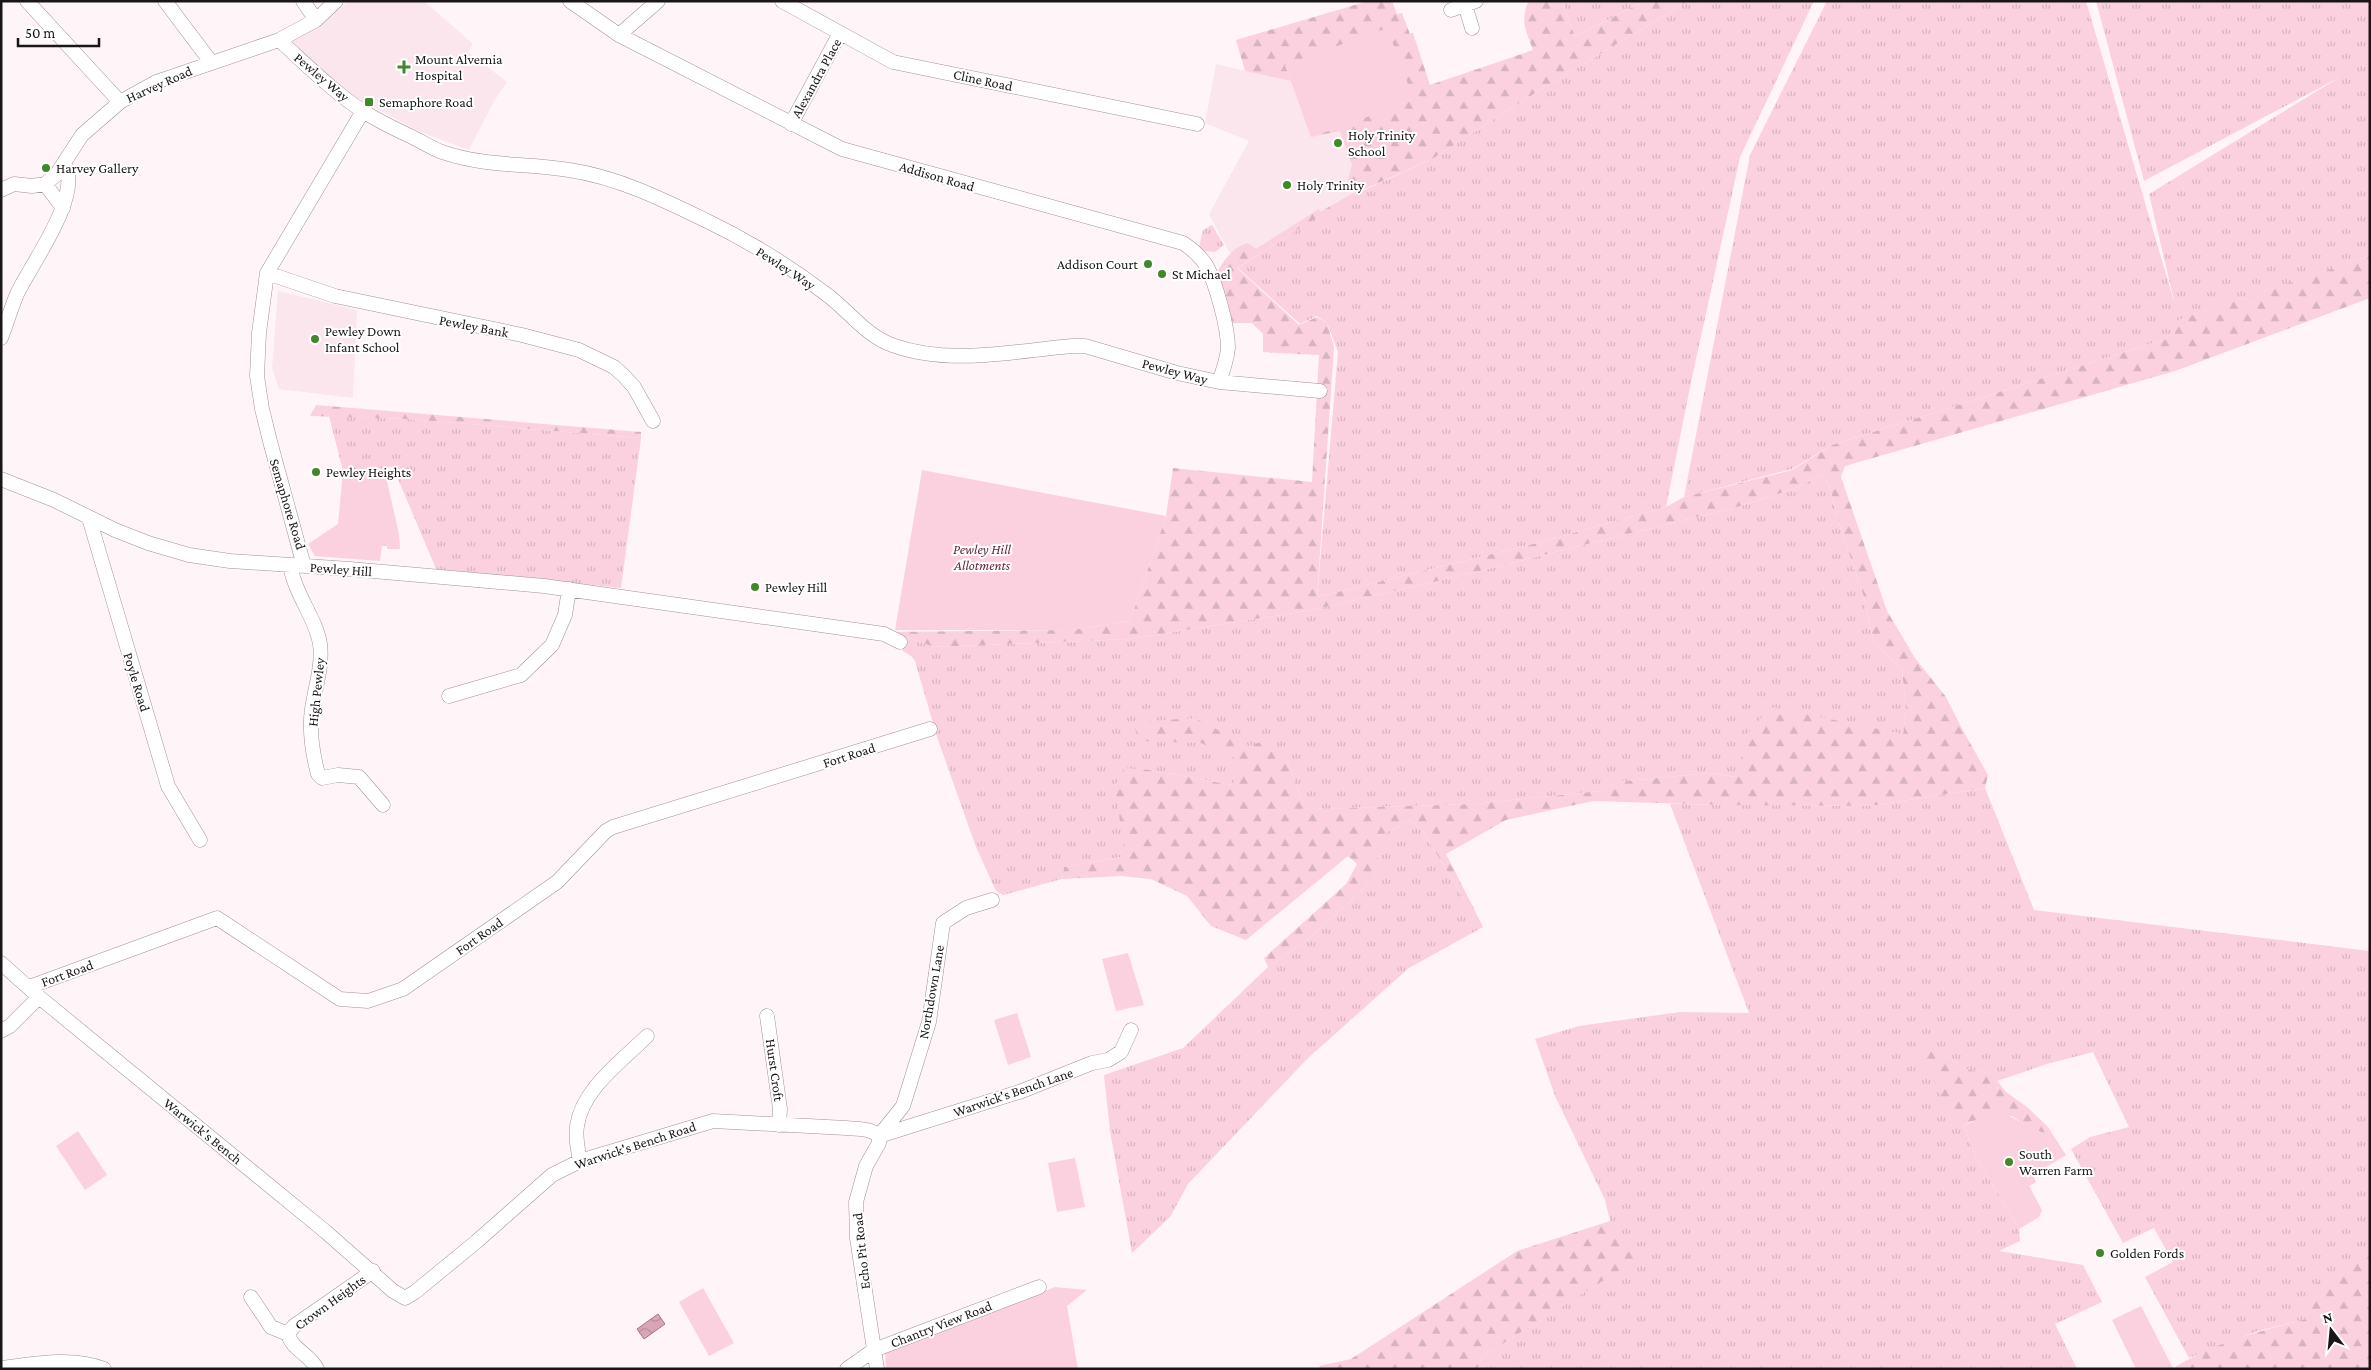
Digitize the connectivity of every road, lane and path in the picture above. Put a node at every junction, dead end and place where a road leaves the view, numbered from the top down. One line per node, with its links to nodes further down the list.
1 (27, 1): 16 (street)
2 (165, 1): 15 (street)
3 (303, 1): 10 (street)
4 (336, 1): 10 (street, Harvey Road)
5 (570, 1): 13 (street, Addison Road)
6 (658, 1): 13 (street)
7 (782, 1): 12 (street, Cline Road)
8 (1470, 3): 9 (street); 11 (street)
9 (1451, 10)
10 (316, 20): 14 (street, Harvey Road)
11 (1472, 28)
12 (840, 33): 18 (street, Alexandra Place); 19 (street, Cline Road)
13 (619, 35): 18 (street, Addison Road)
14 (279, 40): 15 (street, Harvey Road); 17 (street, Pewley Way)
15 (211, 62): 16 (street, Harvey Road)
16 (120, 102): 20 (street, Harvey Road)
17 (363, 111): 24 (street, Semaphore Road); 26 (street, Pewley Way)
18 (791, 124): 26 (street, Addison Road)
19 (1197, 124)
20 (64, 163): 21 (street, Harvey Road); 23 (street)
21 (45, 184): 22 (street); 23 (street)
22 (1, 190)
23 (63, 208): 25 (street)
24 (267, 273): 28 (street, Pewley Bank); 32 (street, Semaphore Road)
25 (1, 338)
26 (1219, 382): 27 (street, Pewley Way)
27 (1320, 391)
28 (653, 421)
29 (1, 479): 30 (street, Pewley Hill)
30 (89, 518): 31 (street, Pewley Hill); 38 (street, Poyle Road)
31 (290, 565): 32 (street, Pewley Hill); 37 (street, High Pewley)
32 (304, 566): 33 (street, Pewley Hill)
33 (569, 589): 34 (street, Pewley Hill); 35 (street)
34 (900, 642)
35 (449, 696)
36 (930, 729): 41 (street, Fort Road)
37 (383, 805)
38 (200, 840)
39 (992, 900): 48 (street, Northdown Lane)
40 (1, 963): 41 (street, Warwick's Bench)
41 (29, 987): 42 (street, Warwick's Bench)
42 (39, 997): 45 (street); 50 (street, Warwick's Bench)
43 (767, 1016): 47 (street, Hurst Croft)
44 (1131, 1030): 48 (street, Warwick's Bench Lane)
45 (1, 1032)
46 (647, 1036): 49 (street)
47 (779, 1125): 48 (street, Warwick's Bench Road); 49 (street, Warwick's Bench Road)
48 (879, 1136): 55 (street, Echo Pit Road)
49 (580, 1161): 53 (street, Warwick's Bench Road)
50 (373, 1271): 53 (street, Warwick's Bench); 54 (street, Crown Heights)
51 (1039, 1287): 55 (street, Chantry View Road)
52 (251, 1297): 54 (street, Crown Heights)
53 (405, 1298)
54 (288, 1334): 58 (street, Crown Heights)
55 (874, 1350): 59 (street, Chantry View Road); 60 (street, Echo Pit Road)
56 (1, 1368): 57 (street)
57 (104, 1369)
58 (317, 1369)
59 (847, 1369)
60 (877, 1369)

